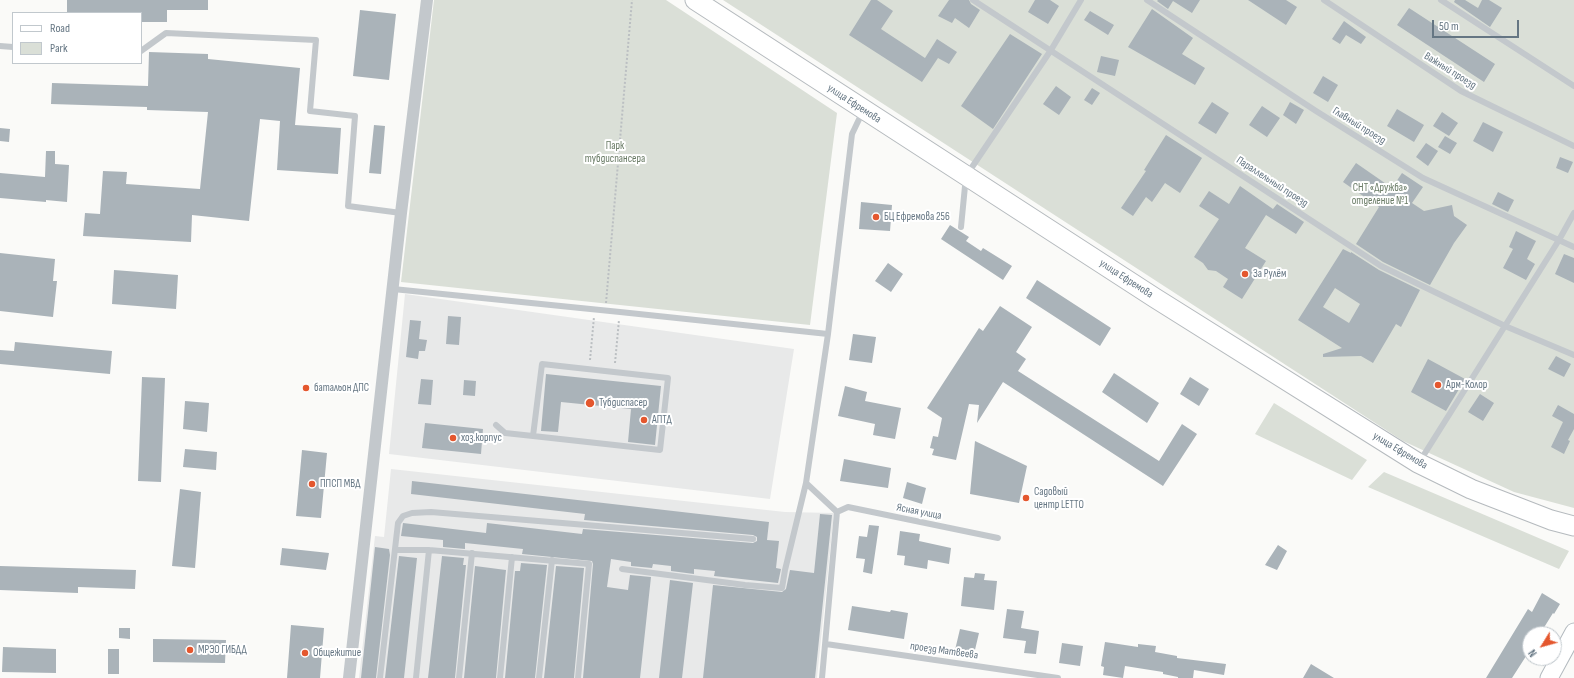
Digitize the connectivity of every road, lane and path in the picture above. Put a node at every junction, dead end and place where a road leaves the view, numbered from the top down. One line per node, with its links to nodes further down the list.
1 (427, 0): 17 (street)
2 (632, 0): 24 (path)
3 (694, 0): 14 (main road, улица Ефремова)
4 (973, 0): 12 (lane, Параллельный проезд)
5 (1081, 0): 12 (lane)
6 (1147, 0): 20 (lane, Главный проезд)
7 (1324, 0): 15 (lane, Важный проезд)
8 (1441, 0): 13 (lane)
9 (0, 46): 10 (lane)
10 (12, 47)
11 (142, 50): 17 (lane)
12 (1051, 50): 16 (lane); 26 (lane, Параллельный проезд)
13 (1574, 86)
14 (863, 110): 16 (main road, улица Ефремова); 27 (lane)
15 (1574, 146)
16 (966, 176): 19 (lane); 33 (main road, улица Ефремова)
17 (401, 213): 22 (street)
18 (1574, 213): 20 (lane)
19 (961, 227)
20 (1559, 240): 21 (lane, Главный проезд); 26 (lane)
21 (1574, 247)
22 (393, 290): 23 (lane); 47 (street)
23 (595, 309): 24 (lane); 29 (path)
24 (605, 310): 25 (lane)
25 (620, 312): 27 (lane); 30 (path)
26 (1505, 326): 28 (lane, Параллельный проезд); 33 (lane)
27 (828, 334): 34 (lane)
28 (1574, 355)
29 (589, 369): 30 (lane); 32 (lane)
30 (614, 372): 32 (lane)
31 (496, 425): 32 (lane)
32 (533, 436)
33 (1418, 464): 36 (main road, улица Ефремова)
34 (806, 483): 35 (lane); 44 (lane)
35 (837, 512): 37 (lane, Ясная улица); 46 (lane)
36 (1574, 526)
37 (998, 538)
38 (753, 539): 39 (lane)
39 (396, 550): 40 (lane); 48 (lane)
40 (429, 550): 41 (lane); 49 (lane)
41 (472, 553): 42 (lane); 50 (lane)
42 (512, 557): 43 (lane); 51 (lane)
43 (552, 560): 52 (lane); 53 (lane)
44 (622, 569)
45 (1574, 632): 56 (main road)
46 (826, 644): 54 (lane); 55 (lane, проезд Матвеева)
47 (348, 678)
48 (380, 678)
49 (416, 678)
50 (459, 678)
51 (500, 678)
52 (539, 678)
53 (578, 678)
54 (822, 678)
55 (1058, 678)
56 (1549, 678)

